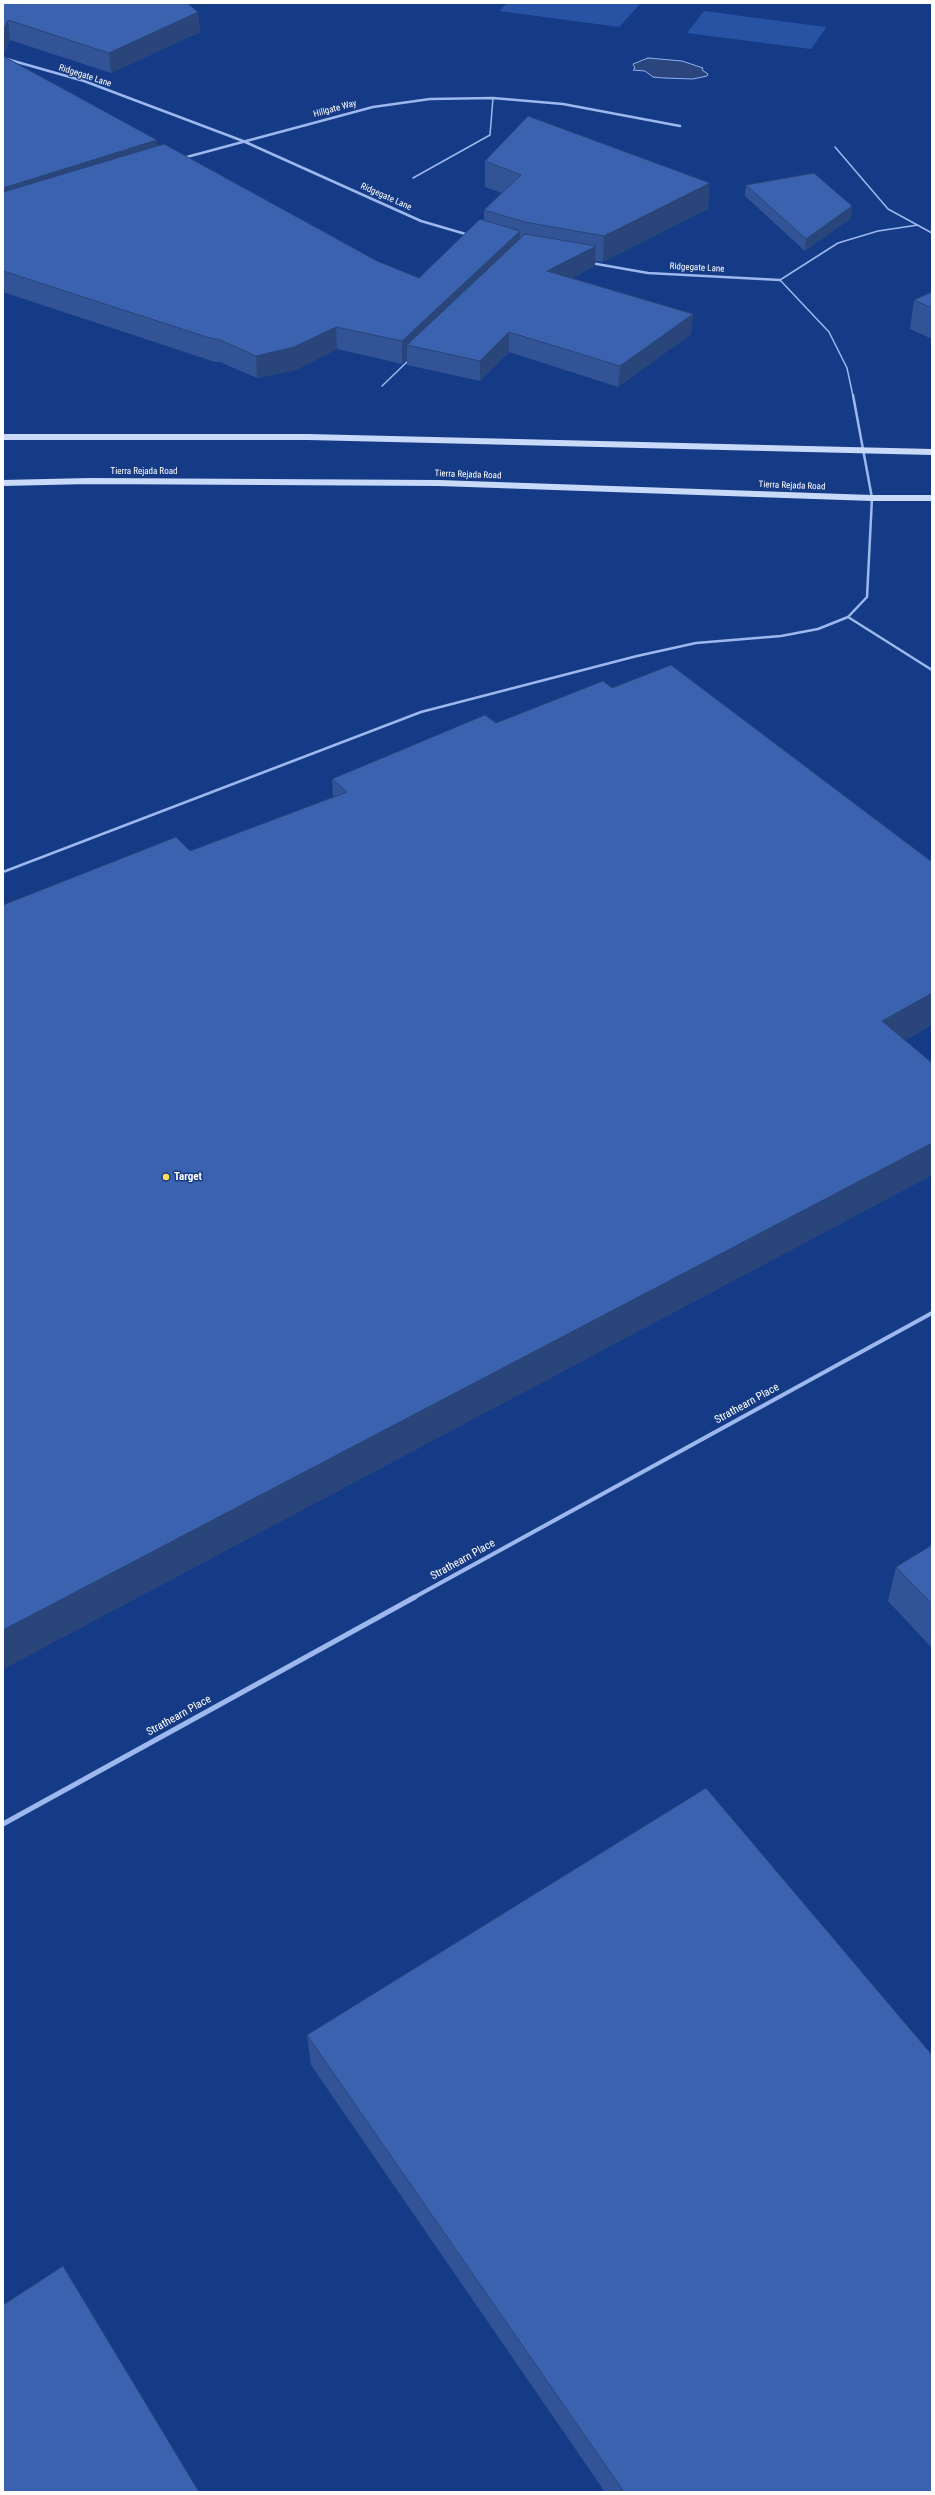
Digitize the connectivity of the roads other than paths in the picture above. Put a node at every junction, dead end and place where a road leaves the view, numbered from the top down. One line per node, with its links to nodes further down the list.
1 (3, 58): 4 (street, Ridgegate Lane)
2 (494, 98): 3 (street, Hillgate Way); 4 (street, Hillgate Way); 7 (lane)
3 (680, 126)
4 (243, 141): 6 (street, Hillgate Way); 10 (street, Ridgegate Lane)
5 (835, 147): 8 (lane)
6 (177, 159)
7 (413, 178)
8 (918, 225): 9 (lane); 12 (lane)
9 (932, 233)
10 (472, 236)
11 (586, 262): 12 (street, Ridgegate Lane)
12 (780, 280): 16 (lane)
13 (411, 359): 14 (lane)
14 (382, 386)
15 (3, 437): 16 (main road)
16 (864, 449): 17 (main road); 19 (lane)
17 (932, 452)
18 (3, 483): 19 (main road, Tierra Rejada Road)
19 (872, 498): 20 (main road, Tierra Rejada Road); 21 (lane)
20 (932, 498)
21 (848, 617): 22 (lane); 23 (lane)
22 (932, 670)
23 (3, 872)
24 (932, 1313): 25 (street, Strathearn Place)
25 (3, 1824)

